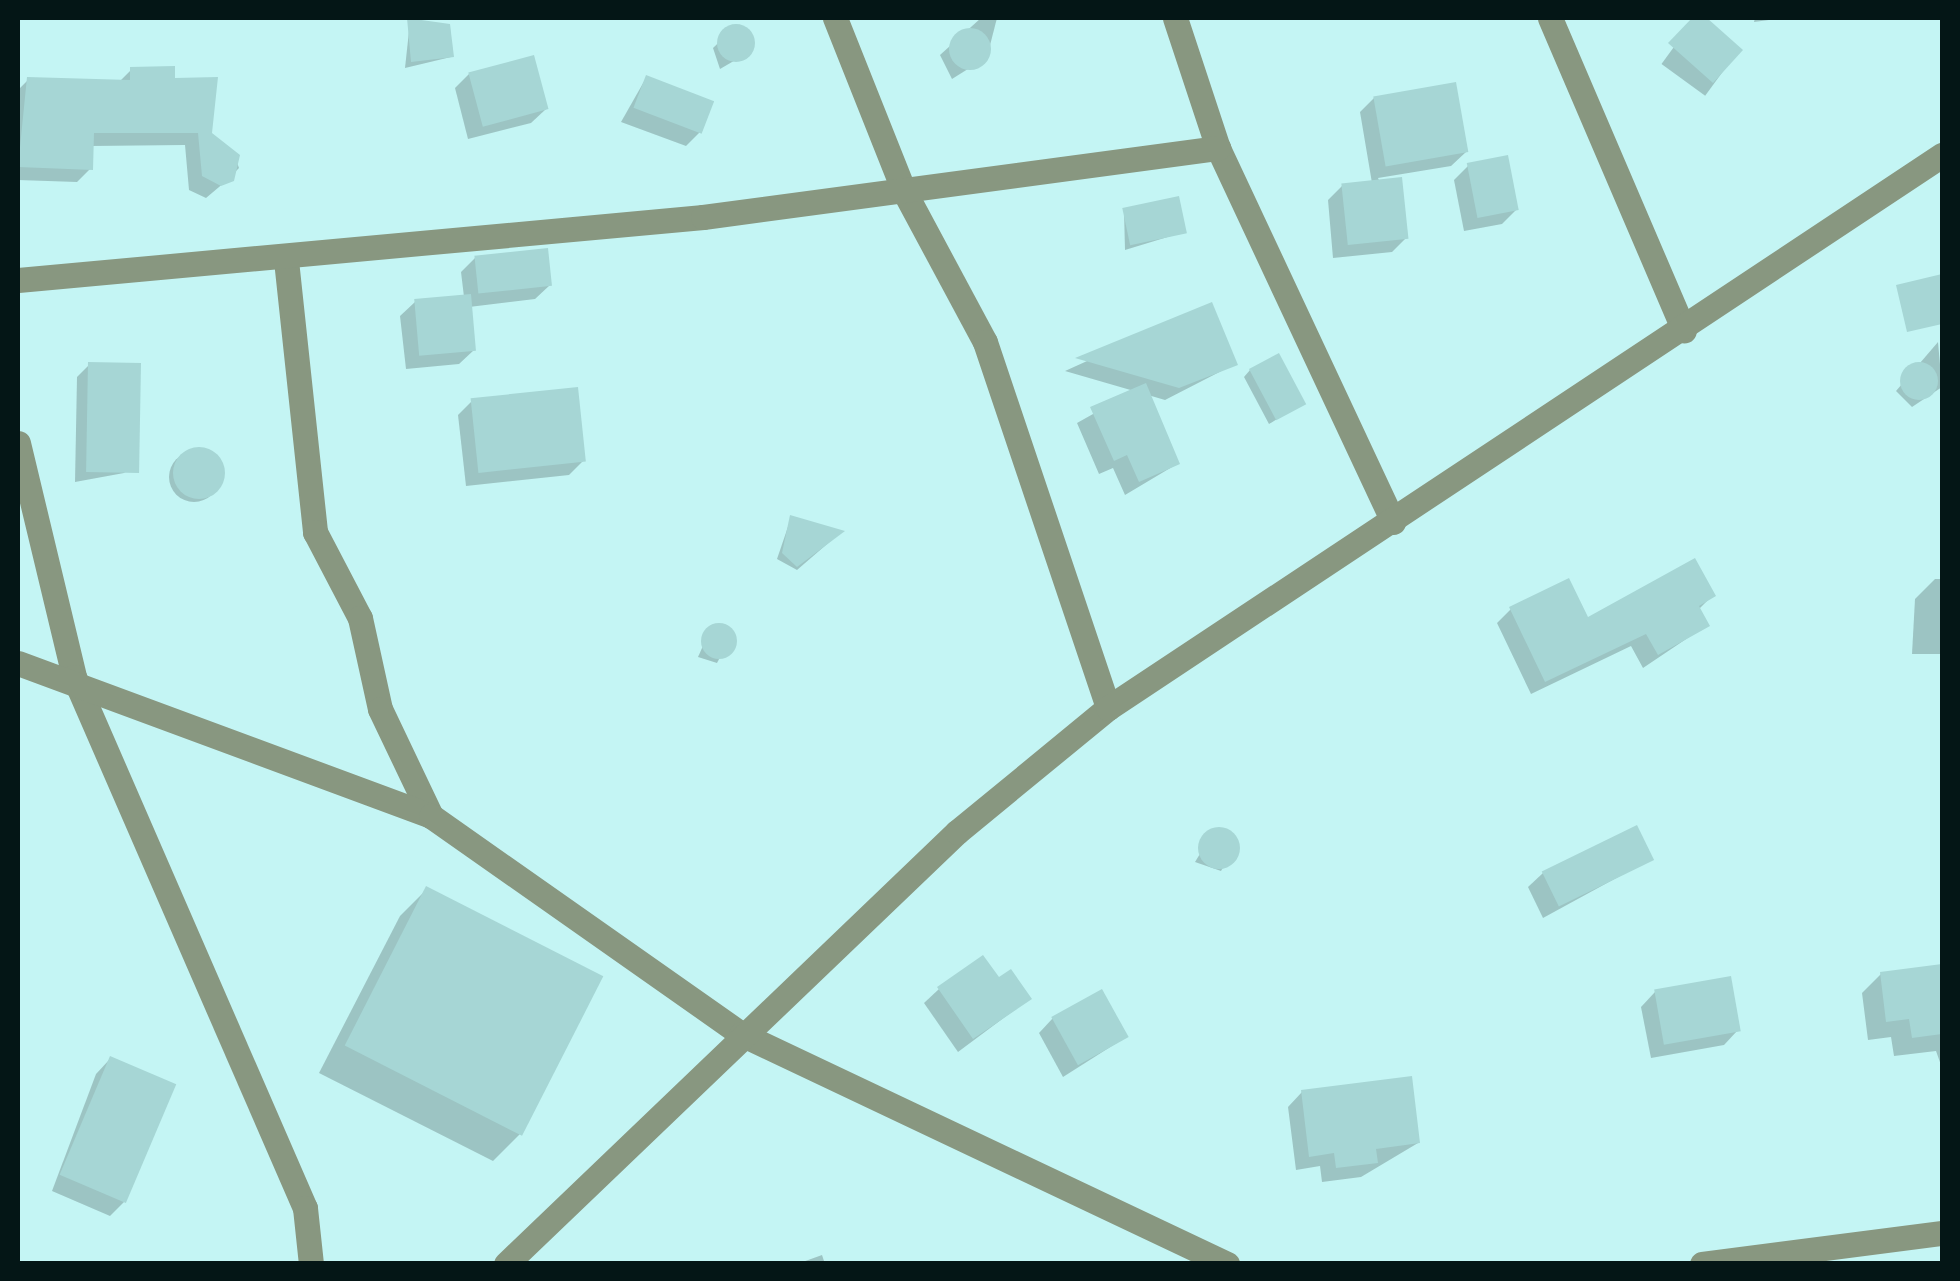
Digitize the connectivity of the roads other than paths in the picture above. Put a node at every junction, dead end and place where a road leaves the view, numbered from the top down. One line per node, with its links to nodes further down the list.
1 (835, 18): 6 (street)
2 (1175, 18): 4 (street)
3 (1550, 18): 9 (street)
4 (1218, 148): 6 (street); 11 (street)
5 (1942, 155): 9 (street)
6 (904, 191): 7 (street); 14 (street)
7 (286, 260): 8 (street); 15 (street)
8 (18, 280)
9 (1684, 330): 11 (street)
10 (18, 443): 13 (street)
11 (1394, 522): 14 (street)
12 (18, 663): 13 (street)
13 (74, 677): 15 (street); 20 (street)
14 (1108, 708): 16 (street)
15 (431, 816): 16 (street)
16 (741, 1034): 19 (street); 21 (street)
17 (1942, 1233): 18 (street)
18 (1791, 1259): 22 (street)
19 (1210, 1262)
20 (311, 1264)
21 (506, 1264)
22 (1702, 1264)

